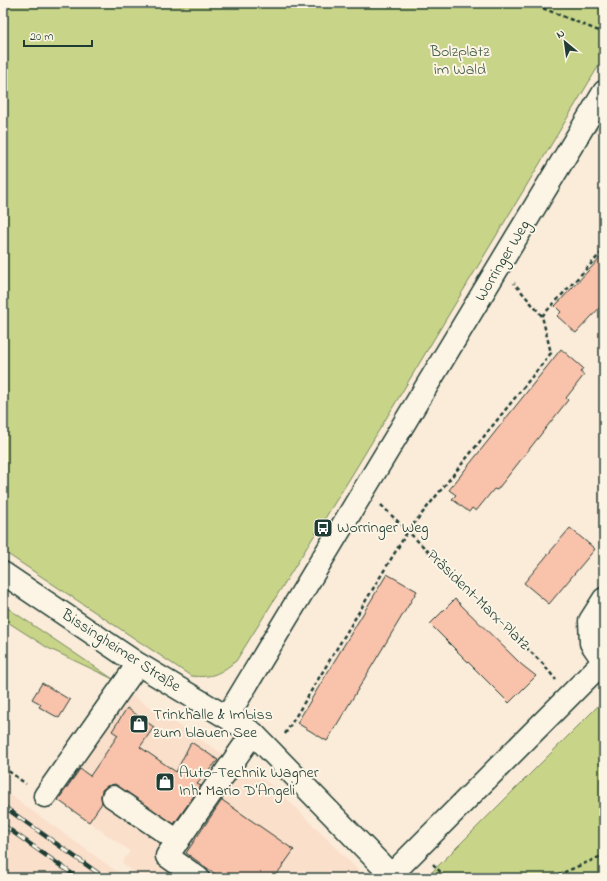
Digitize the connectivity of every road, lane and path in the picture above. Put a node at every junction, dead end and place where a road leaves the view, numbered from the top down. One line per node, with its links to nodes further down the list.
1 (530, 3): 2 (path)
2 (604, 33)
3 (604, 92): 5 (street, Worringer Weg)
4 (604, 250): 6 (path)
5 (500, 266): 6 (path); 7 (street, Worringer Weg)
6 (542, 316): 8 (path)
7 (366, 488): 8 (path, Präsident-Marx-Platz); 14 (street, Worringer Weg)
8 (408, 531): 13 (path, Präsident-Marx-Platz); 16 (path)
9 (3, 573): 12 (street, Bissingheimer Straße)
10 (604, 599): 11 (street)
11 (604, 661): 13 (street)
12 (138, 664): 14 (street, Bissingheimer Straße); 18 (street)
13 (569, 697): 22 (street)
14 (227, 718): 15 (street, Bissingheimer Straße)
15 (253, 733): 16 (street, Bissingheimer Straße); 20 (street)
16 (274, 753): 22 (street, Bissingheimer Straße)
17 (3, 768): 18 (path)
18 (45, 796)
19 (113, 797): 20 (street)
20 (178, 841): 23 (street)
21 (604, 855): 24 (path)
22 (393, 876)
23 (198, 878)
24 (551, 878)

